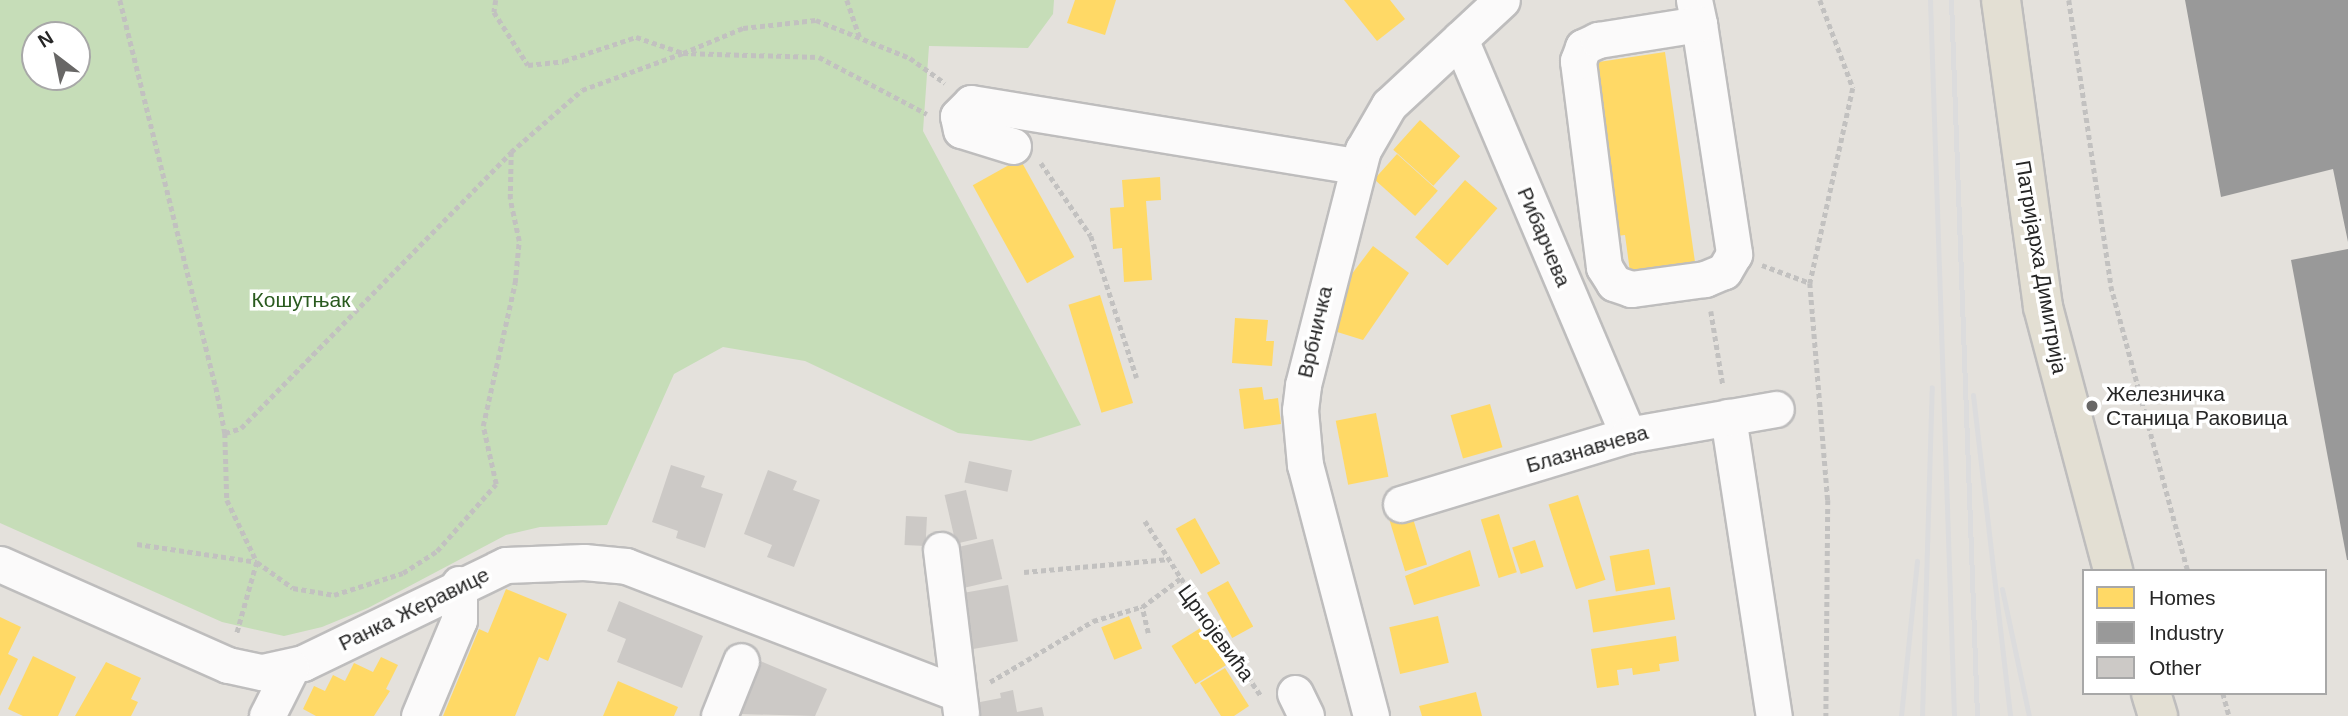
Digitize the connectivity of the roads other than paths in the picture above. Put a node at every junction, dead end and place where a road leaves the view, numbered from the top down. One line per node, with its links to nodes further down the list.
1 (1502, 0): 4 (street, Врбничка)
2 (2001, 0): 13 (main road, Патријарха Димитрија)
3 (1696, 12): 3 (street)
4 (1460, 39): 6 (street, Врбничка); 9 (street, Рибарчева)
5 (1013, 146): 6 (street)
6 (1357, 166): 23 (street, Врбничка)
7 (1776, 409): 8 (street, Блазнавчева)
8 (1728, 417): 9 (street, Блазнавчева); 24 (street)
9 (1628, 435): 10 (street, Блазнавчева)
10 (1401, 504)
11 (942, 550): 18 (street)
12 (0, 564): 16 (street)
13 (2112, 569)
14 (459, 584): 16 (street, Ранка Жеравице); 18 (street, Ранка Жеравице); 21 (street)
15 (741, 661): 22 (street)
16 (277, 670): 19 (street); 20 (street)
17 (2152, 695): 25 (main road)
18 (968, 697)
19 (242, 716)
20 (267, 716)
21 (419, 716)
22 (719, 716)
23 (1371, 716)
24 (1774, 716)
25 (2158, 716)

